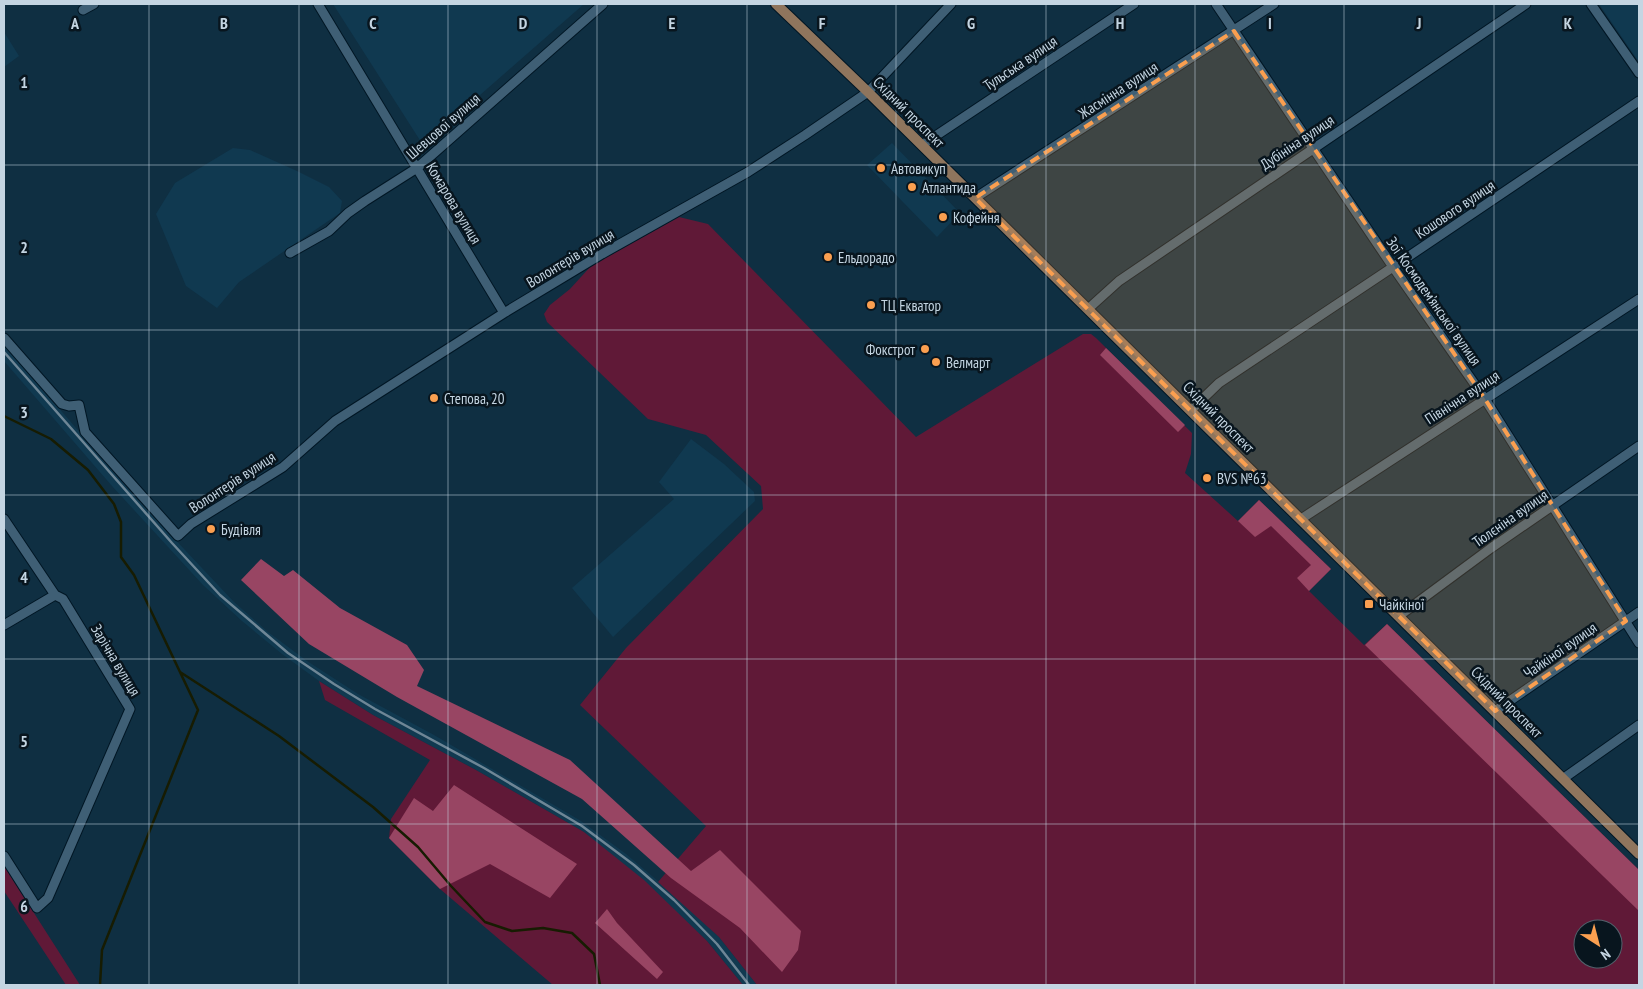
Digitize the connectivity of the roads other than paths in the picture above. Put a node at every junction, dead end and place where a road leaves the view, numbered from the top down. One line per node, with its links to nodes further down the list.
1 (94, 4): 11 (street)
2 (318, 4): 18 (street, Комарова вулиця)
3 (603, 4): 18 (street, Шевцової вулиця)
4 (776, 4): 14 (main road, Східний проспект)
5 (951, 4): 14 (street, Волонтерів вулиця)
6 (1134, 4): 16 (street, Тульська вулиця)
7 (1216, 4): 12 (street, Зої Космодем’янської вулиця)
8 (1274, 4): 12 (street, Жасмінна вулиця)
9 (1526, 4): 17 (street, Дубініна вулиця)
10 (1591, 4): 13 (street)
11 (83, 10)
12 (1234, 31): 17 (street, Зої Космодем’янської вулиця); 19 (street, Жасмінна вулиця)
13 (1639, 73)
14 (868, 92): 16 (main road, Східний проспект); 24 (street, Волонтерів вулиця)
15 (1639, 101): 21 (street, Кошового вулиця)
16 (922, 145): 19 (main road, Східний проспект)
17 (1312, 148): 21 (street, Зої Космодем’янської вулиця); 23 (street, Дубініна вулиця)
18 (417, 168): 20 (street, Шевцової вулиця); 24 (street, Комарова вулиця)
19 (975, 198): 23 (main road, Східний проспект)
20 (290, 253)
21 (1393, 267): 26 (street, Зої Космодем’янської вулиця); 27 (street, Кошового вулиця)
22 (1639, 299): 26 (street, Північна вулиця)
23 (1088, 309): 27 (main road, Східний проспект)
24 (504, 313): 25 (street, Волонтерів вулиця)
25 (4, 338)
26 (1485, 399): 29 (street, Зої Космодем’янської вулиця); 30 (street, Північна вулиця)
27 (1190, 410): 30 (main road, Східний проспект)
28 (1639, 446): 29 (street, Тюлєніна вулиця)
29 (1552, 505): 34 (street, Тюлєніна вулиця); 35 (street, Зої Космодем’янської вулиця)
30 (1301, 519): 34 (main road, Східний проспект)
31 (4, 520): 32 (street, Зарічна вулиця)
32 (55, 595): 36 (street); 42 (street, Зарічна вулиця)
33 (1639, 612): 35 (street, Чайкіної вулиця)
34 (1399, 616): 38 (main road, Східний проспект)
35 (1626, 621): 37 (street, Зої Космодем’янської вулиця); 38 (street, Чайкіної вулиця)
36 (4, 624)
37 (1639, 643)
38 (1495, 711): 40 (main road, Східний проспект)
39 (1639, 725): 40 (street)
40 (1564, 778): 41 (main road, Східний проспект)
41 (1639, 854)
42 (4, 856)

